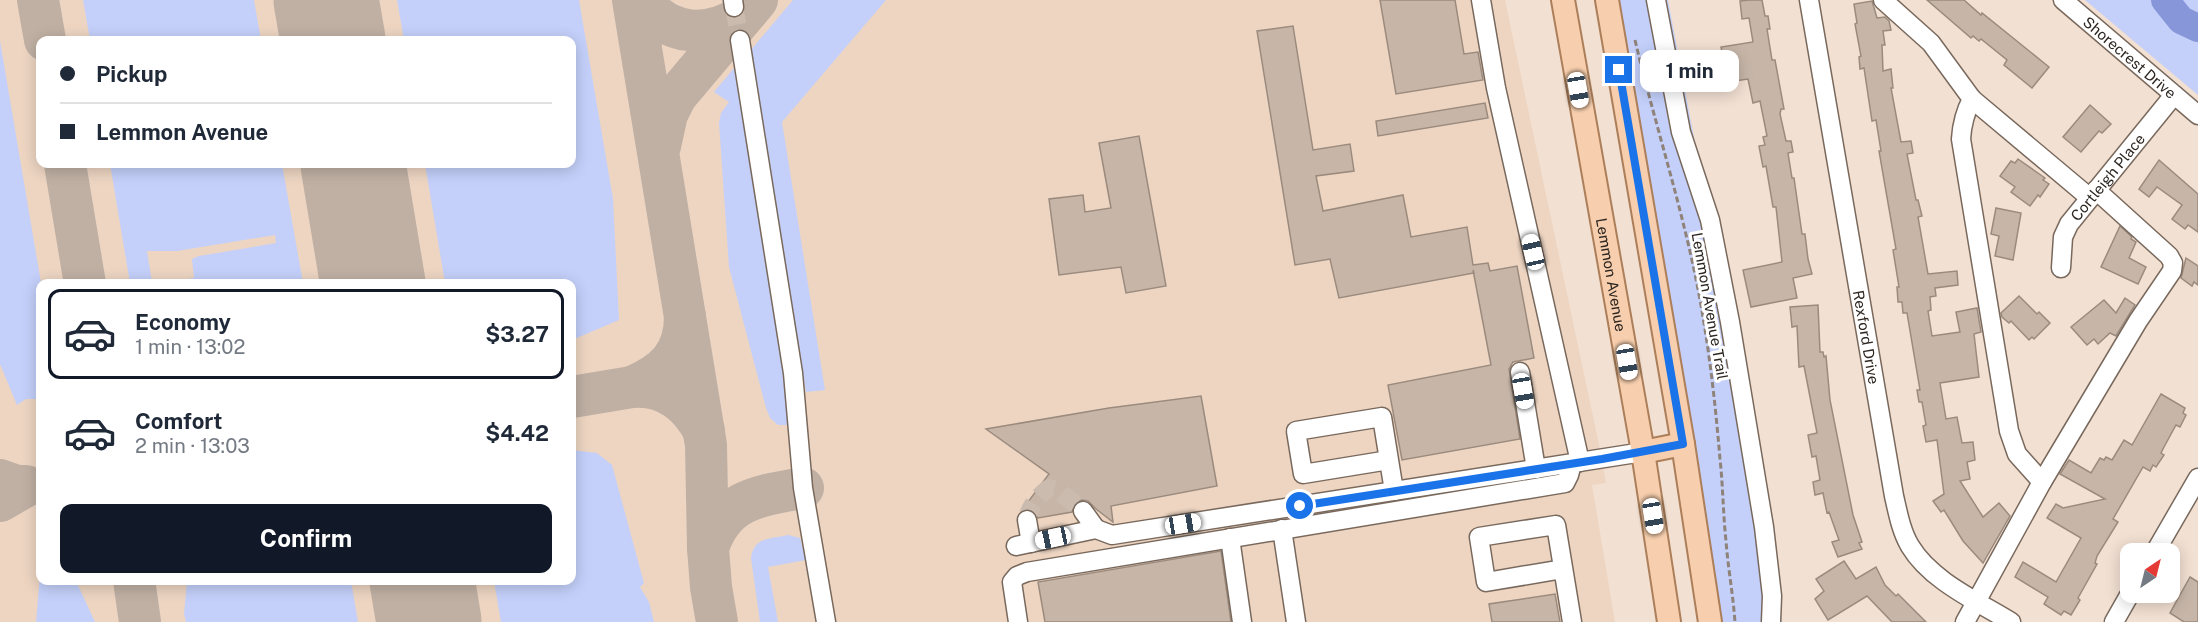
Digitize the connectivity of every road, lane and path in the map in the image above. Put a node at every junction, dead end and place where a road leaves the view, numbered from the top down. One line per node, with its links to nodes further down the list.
1 (1480, 0): 19 (street)
2 (1563, 0): 17 (main road, Lemmon Avenue)
3 (1607, 0): 16 (main road)
4 (1656, 0): 41 (street)
5 (1809, 0): 31 (street, Rexford Drive)
6 (1883, 0): 11 (street)
7 (2062, 0): 10 (street, Shorecrest Drive)
8 (1633, 33): 40 (path, Lemmon Avenue Trail)
9 (740, 40): 33 (street)
10 (2174, 95): 12 (street, Shorecrest Drive); 13 (street, Cortleigh Place)
11 (1972, 99): 13 (street); 22 (street)
12 (2198, 115)
13 (2093, 194): 14 (street, Cortleigh Place); 22 (street)
14 (2061, 268)
15 (1520, 372): 20 (street)
16 (1683, 444): 17 (main road); 39 (main road)
17 (1643, 452): 19 (street); 38 (main road, Lemmon Avenue)
18 (1389, 460): 18 (street); 23 (street)
19 (1576, 463): 20 (street); 27 (street)
20 (1536, 469): 23 (street)
21 (2198, 478): 29 (street)
22 (2042, 482): 31 (street)
23 (1394, 491): 26 (street)
24 (1083, 510): 26 (street)
25 (1027, 520): 26 (street)
26 (1096, 529)
27 (1282, 529): 28 (street); 36 (street)
28 (1230, 538): 34 (street); 35 (street)
29 (2160, 543)
30 (1563, 569): 30 (street); 37 (street)
31 (1977, 601): 42 (street); 43 (street, Rexford Drive)
32 (2125, 603): 44 (street)
33 (826, 622)
34 (1018, 622)
35 (1242, 622)
36 (1296, 622)
37 (1572, 622)
38 (1670, 622)
39 (1710, 622)
40 (1735, 622)
41 (1771, 622)
42 (1965, 622)
43 (2011, 622)
44 (2114, 622)

